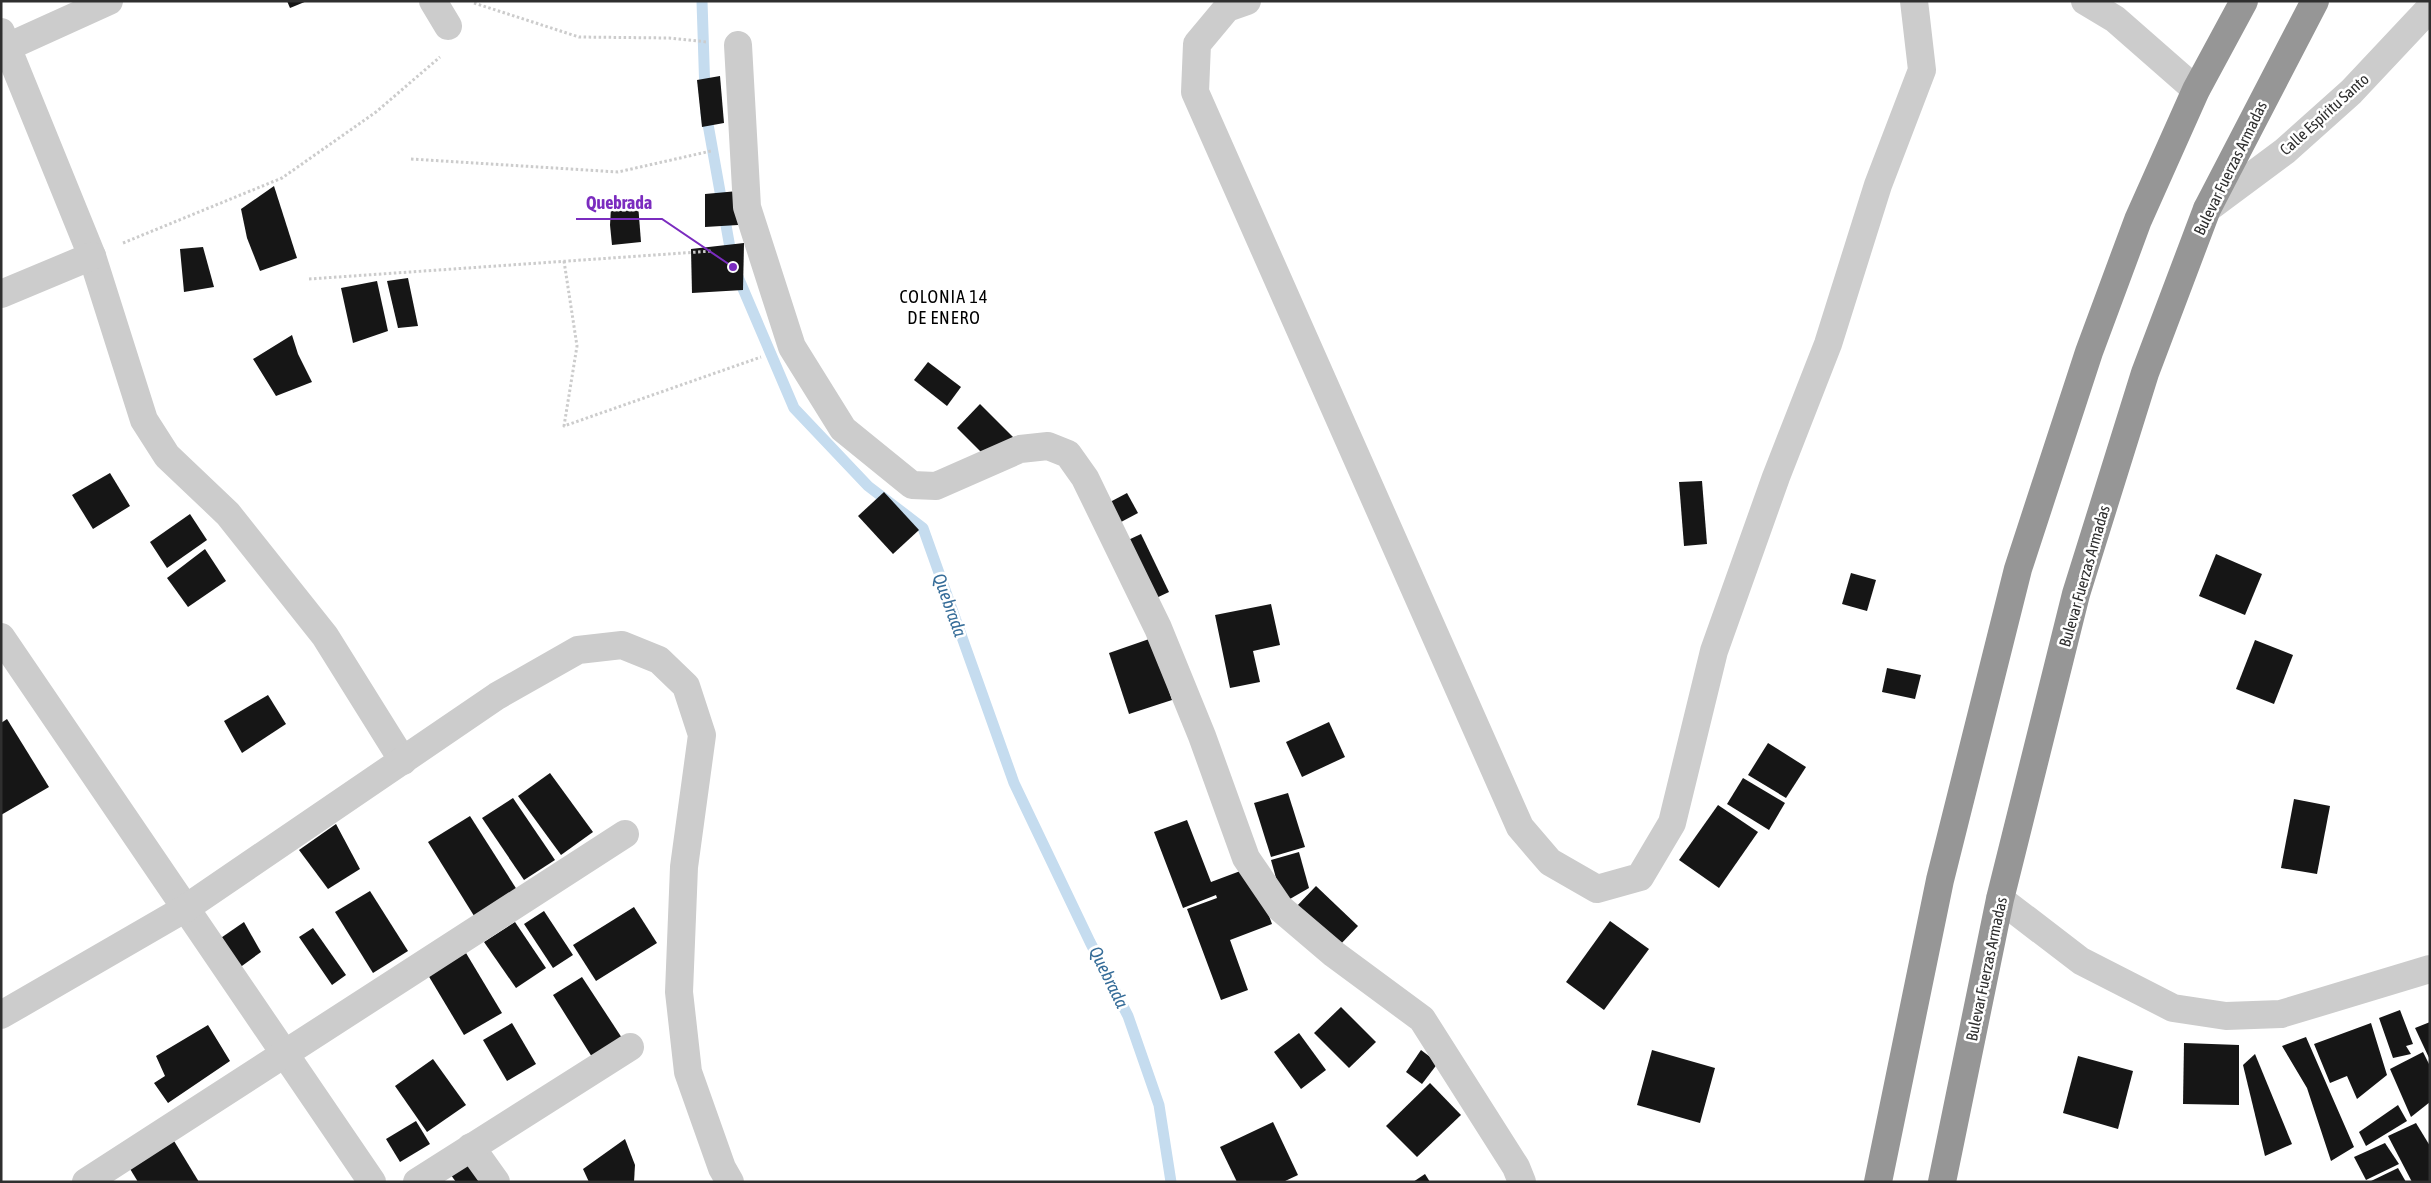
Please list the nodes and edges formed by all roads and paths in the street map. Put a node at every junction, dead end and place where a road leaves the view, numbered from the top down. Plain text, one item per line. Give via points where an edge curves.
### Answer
1 (109, 1) edge
2 (433, 1) edge
3 (1247, 1) edge
4 (1914, 1) edge
5 (2085, 1) edge
6 (2244, 1) edge
7 (2315, 1) edge
8 (2430, 8) edge
9 (448, 26) junction
10 (3, 43) edge
11 (724, 44) joint
12 (2196, 90) junction
13 (689, 156) dead end
14 (411, 159) dead end
15 (2208, 208) junction
16 (712, 251) dead end
17 (92, 256) junction
18 (564, 261) junction
19 (309, 279) dead end
20 (1, 294) edge
21 (747, 362) dead end
22 (1, 637) edge
23 (403, 761) junction
24 (625, 834) dead end
25 (2000, 900) junction
26 (186, 908) junction
27 (2430, 968) edge
28 (1, 1015) edge
29 (630, 1047) dead end
30 (283, 1054) junction
31 (471, 1147) junction
32 (86, 1182) edge
33 (372, 1182) edge
34 (417, 1182) edge
35 (496, 1182) edge
36 (730, 1182) edge
37 (1522, 1182) edge
38 (1878, 1182) edge
39 (1942, 1182) edge

1 - 10 street
2 - 9 street
3 - 4 street via 1227,8 1198,44 1195,92 1520,827 1550,862 1597,889 1640,877 1672,823 1714,651 1828,344 1878,185 1922,70
5 - 12 street via 2115,19
6 - 12 highway
7 - 15 highway, Bulevar Fuerzas Armadas
8 - 15 street, Calle Espíritu Santo via 2351,92 2285,151
9 - 11 path via 455,12 473,3 579,37 682,39
9 - 17 path via 440,57 376,112 282,178
10 - 17 street
11 - 37 street via 747,207 792,346 843,429 912,484 936,486 1020,449 1048,446 1068,454 1086,478 1158,628 1202,736 1246,858 1280,908 1334,954 1422,1020 1516,1167
12 - 38 highway via 2135,229 2089,352 2018,569 1940,880
13 - 14 path via 618,172
15 - 25 highway, Bulevar Fuerzas Armadas via 2145,373 2076,594
16 - 18 path
17 - 20 street
17 - 23 street via 144,420 167,456 228,514 325,636
18 - 19 path
18 - 21 path via 577,346 564,426
22 - 26 street
23 - 26 street
23 - 36 street via 497,696 578,650 622,645 658,660 686,686 702,734 684,867 679,992 688,1072
24 - 30 street
25 - 27 street via 2081,961 2173,1008 2226,1016 2281,1014
25 - 39 highway, Bulevar Fuerzas Armadas
26 - 28 street
26 - 30 street
29 - 31 street
30 - 32 street
30 - 33 street
31 - 34 street
31 - 35 street

